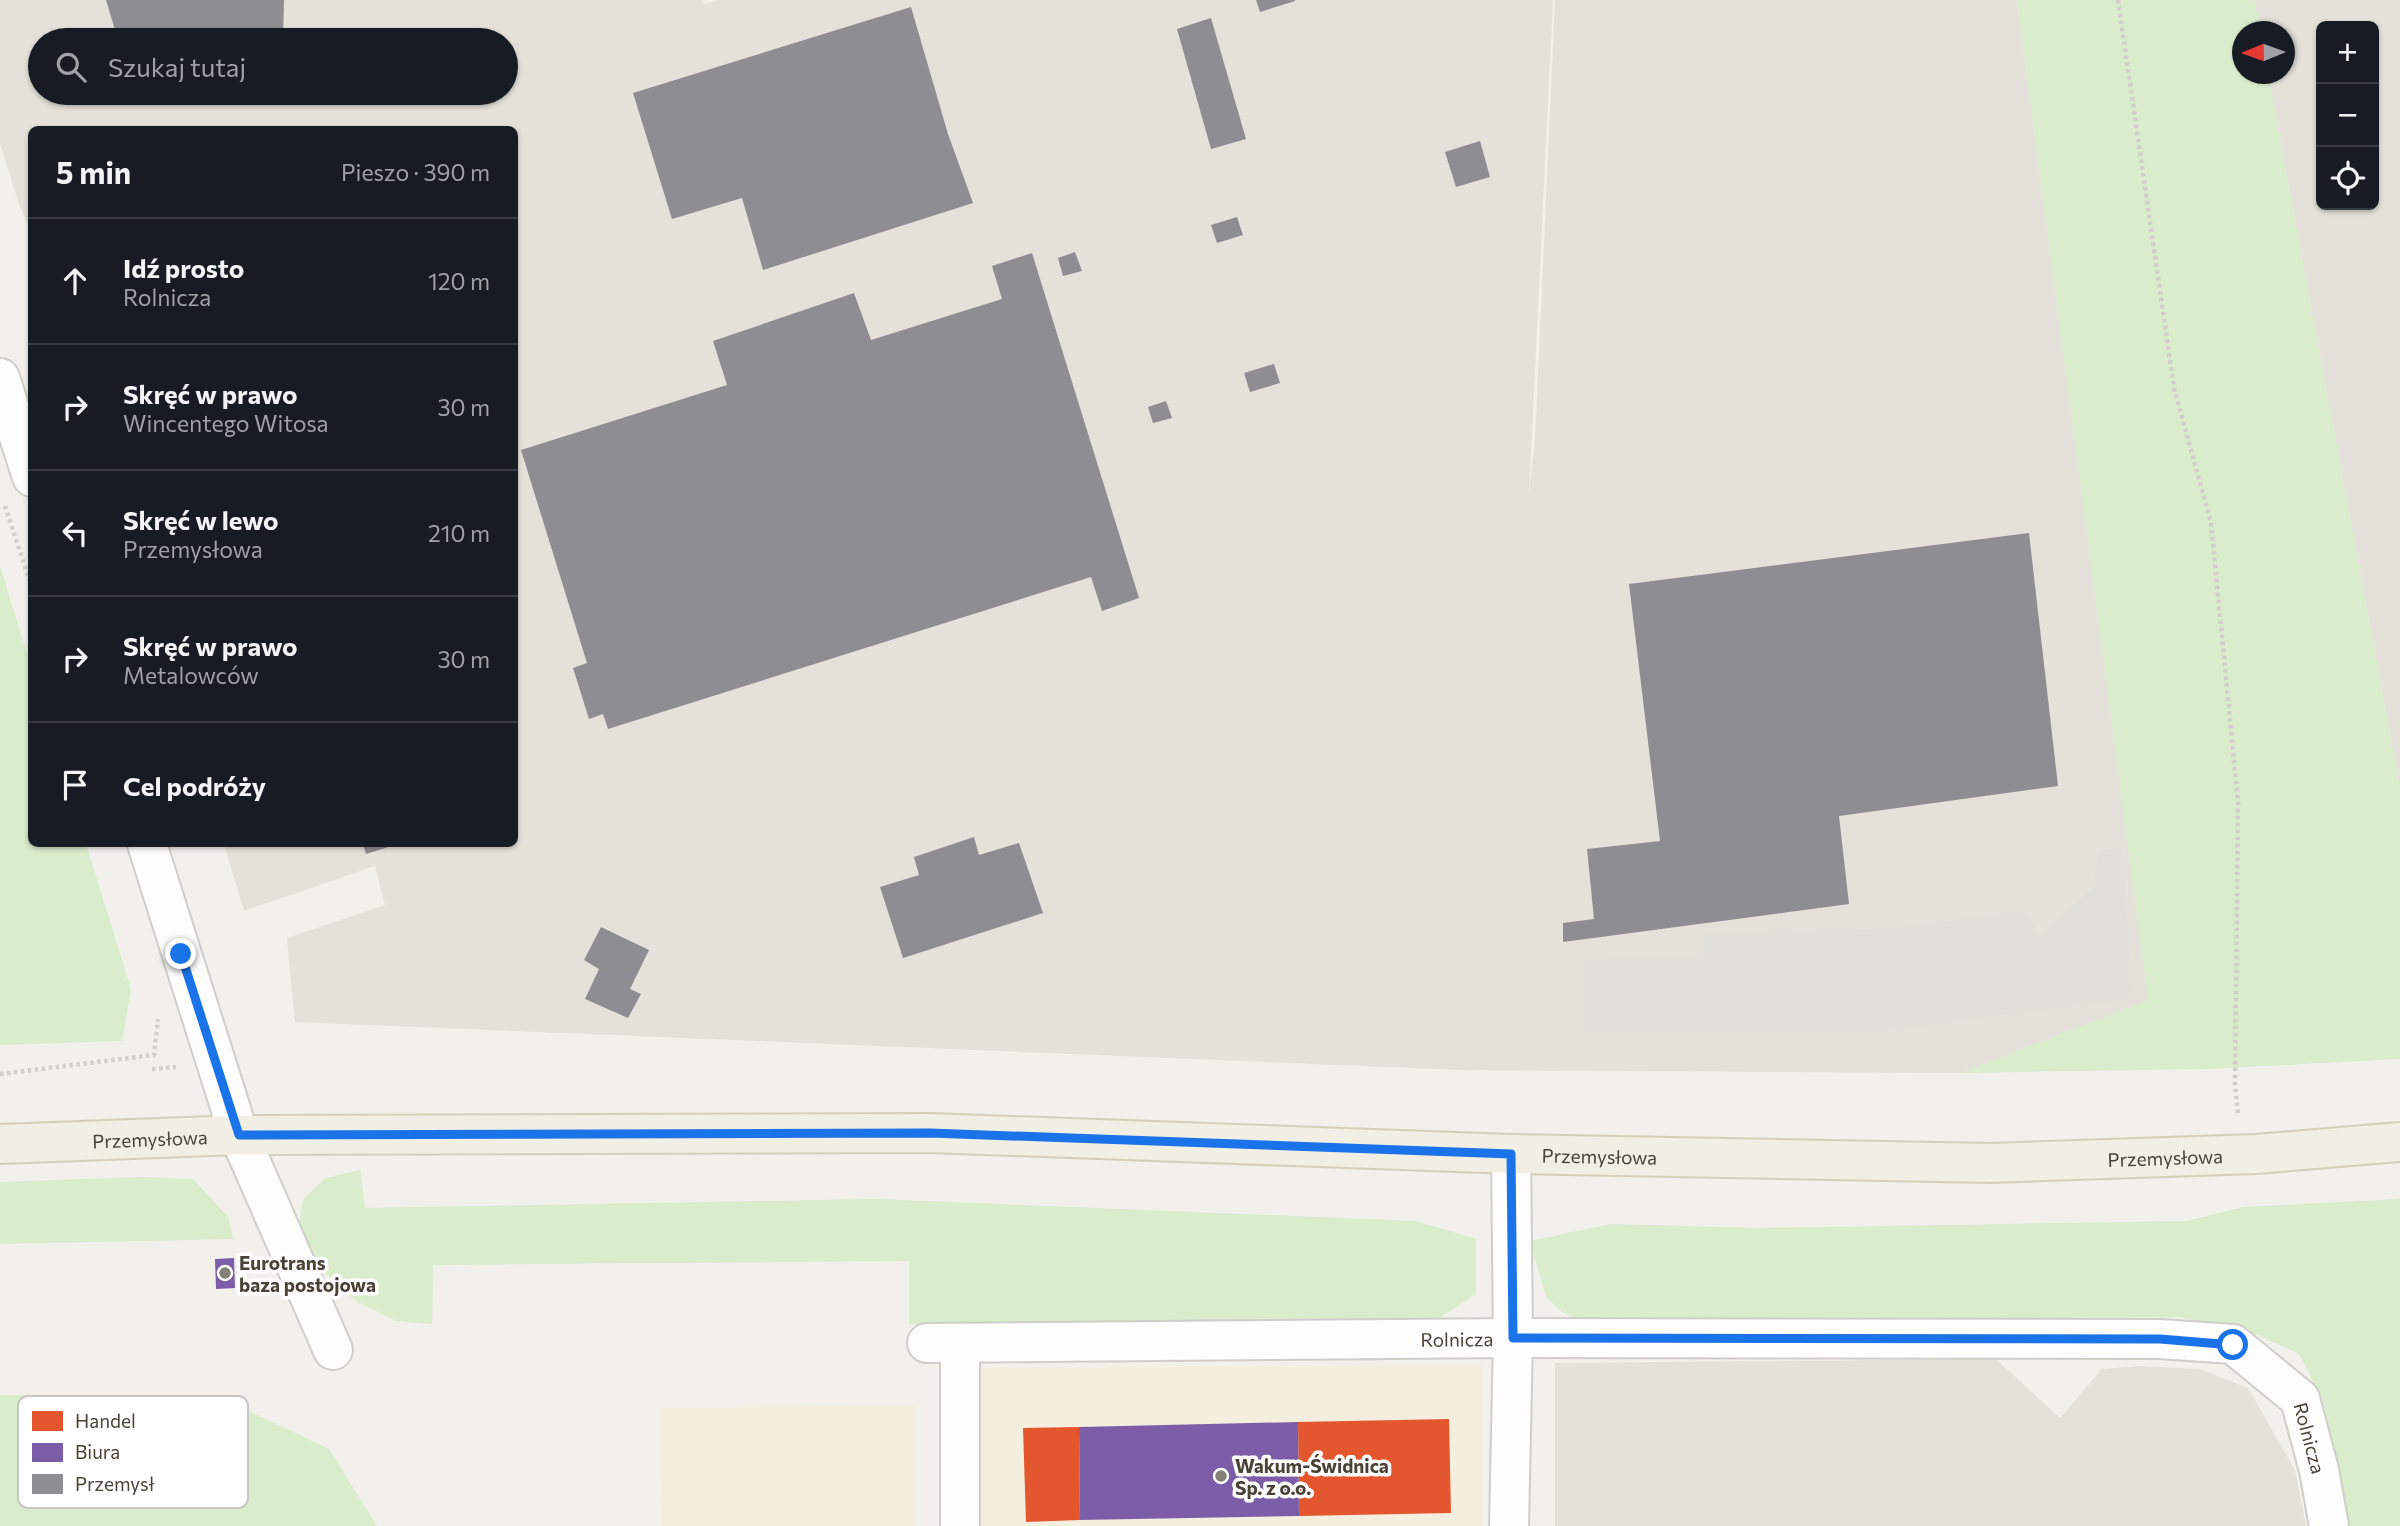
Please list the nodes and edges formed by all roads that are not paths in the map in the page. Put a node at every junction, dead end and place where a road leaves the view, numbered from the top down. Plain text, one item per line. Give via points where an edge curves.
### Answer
1 (0, 378) edge
2 (28, 465) edge
3 (148, 847) edge
4 (239, 1135) junction
5 (2400, 1143) edge
6 (0, 1144) edge
7 (1511, 1154) junction
8 (1513, 1338) junction
9 (333, 1350) dead end
10 (960, 1526) edge
11 (1509, 1526) edge
12 (2329, 1526) edge

1 - 2 street
3 - 4 street
4 - 6 main road, Przemysłowa
4 - 7 main road, Przemysłowa via 930,1133
4 - 9 street
5 - 7 main road, Przemysłowa via 1991,1163
7 - 8 street
8 - 10 street, Rolnicza via 944,1343
8 - 11 street
8 - 12 street, Rolnicza via 2160,1339 2233,1345 2300,1399

